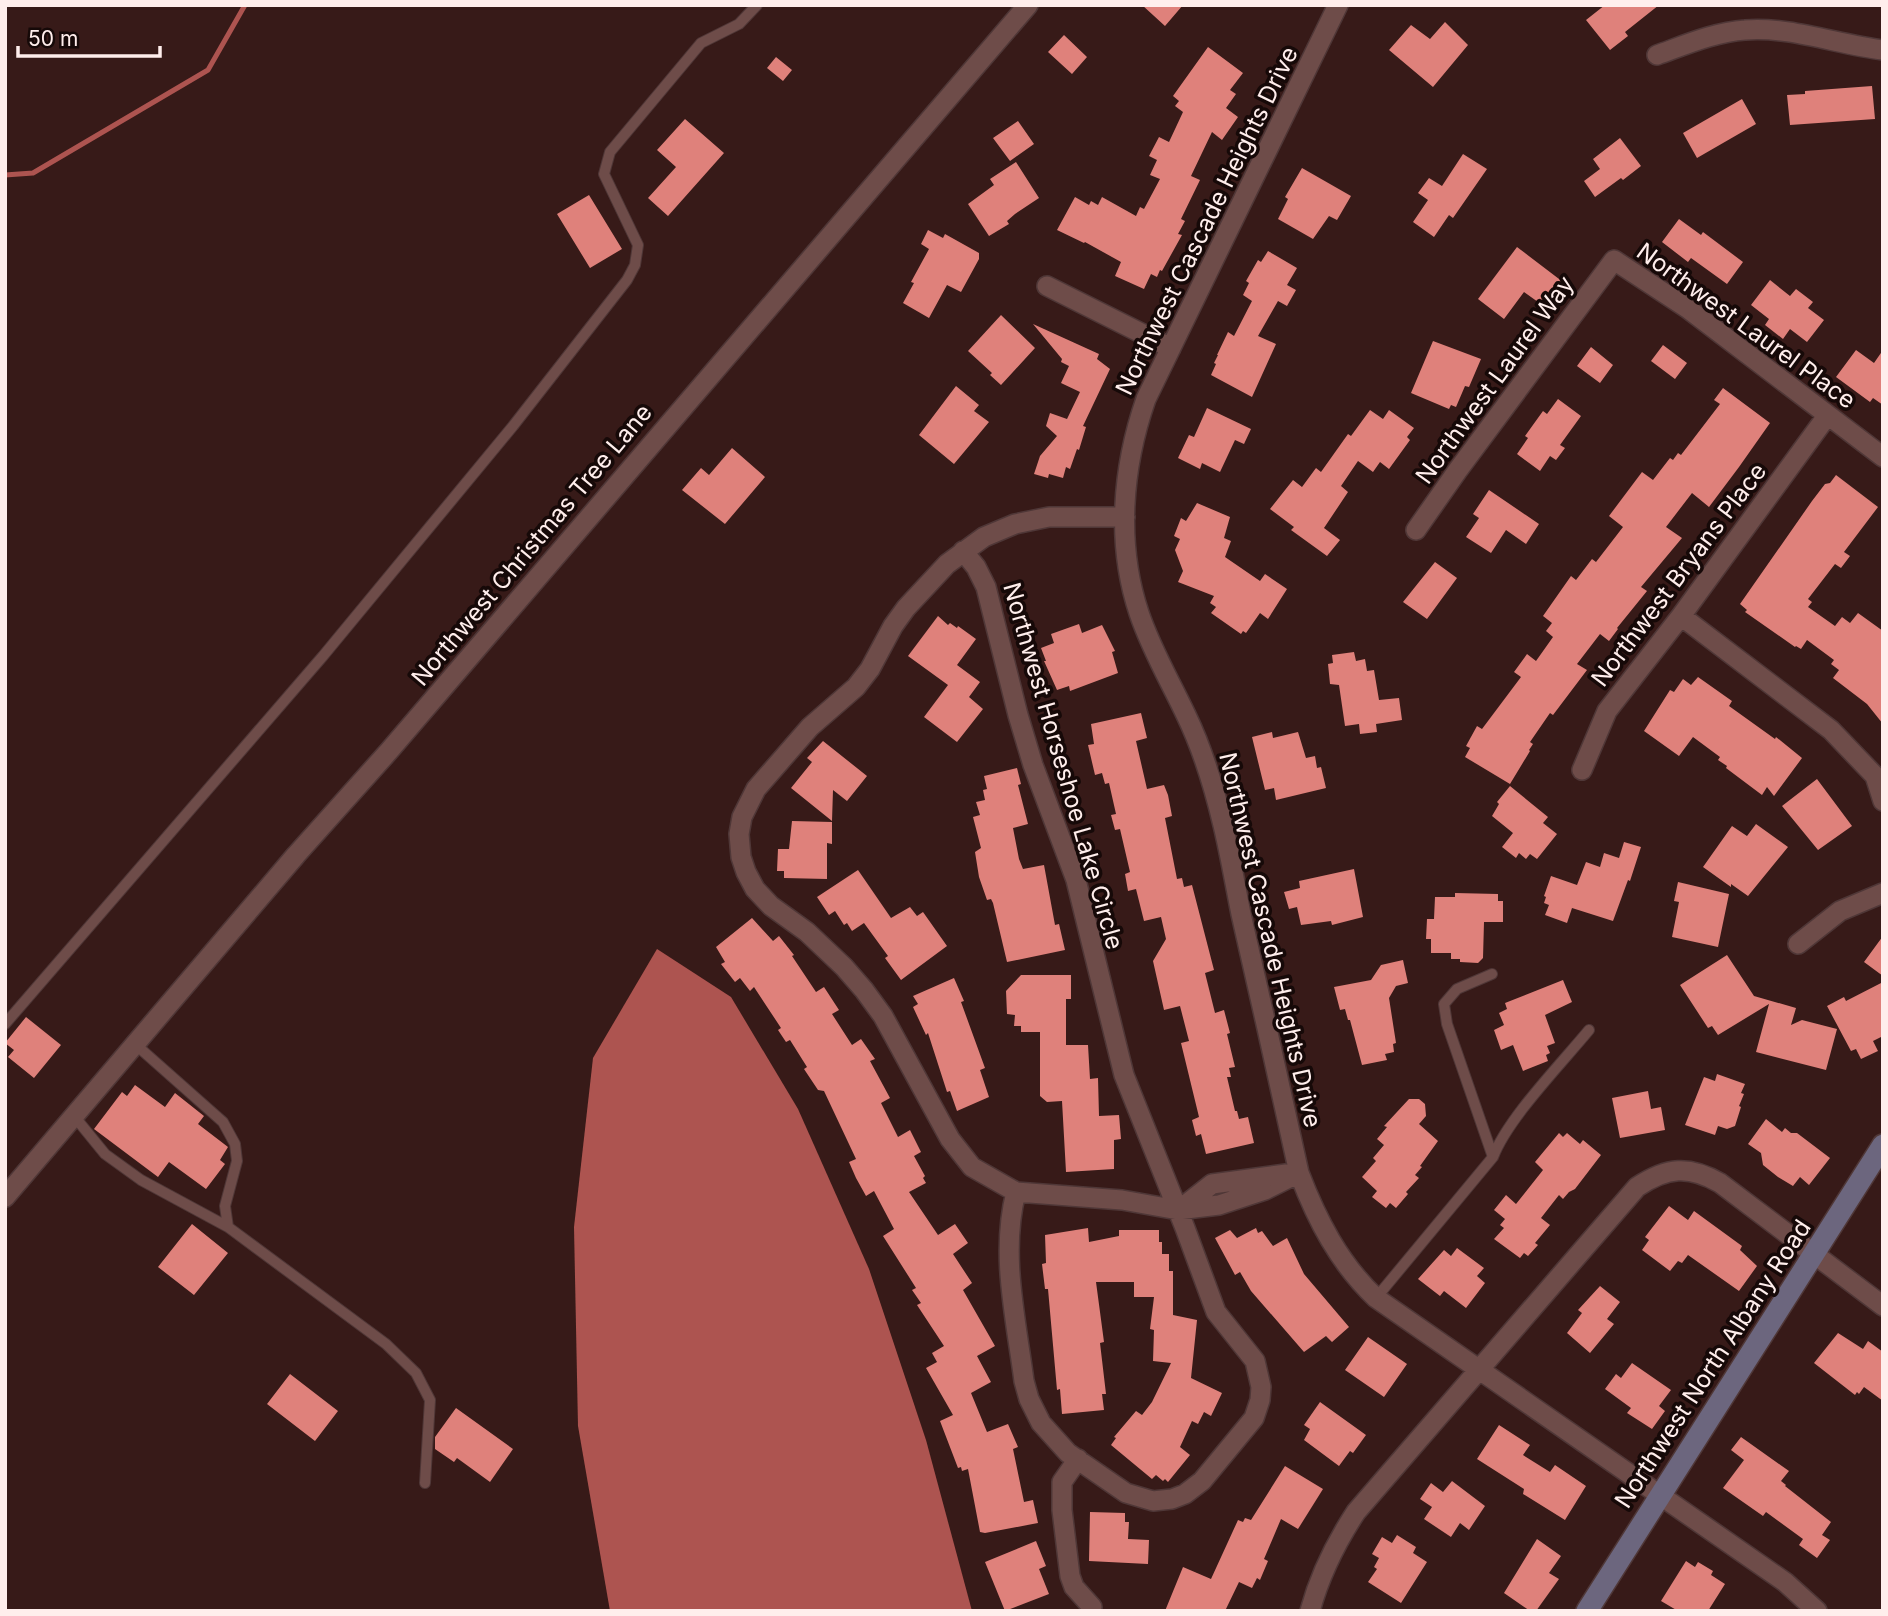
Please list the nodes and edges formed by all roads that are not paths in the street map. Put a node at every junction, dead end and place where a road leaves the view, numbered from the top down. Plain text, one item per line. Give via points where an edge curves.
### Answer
1 (757, 5) edge
2 (1028, 5) edge
3 (1338, 5) edge
4 (1883, 50) edge
5 (1657, 54) dead end
6 (1614, 260) joint
7 (1047, 286) dead end
8 (1171, 348) junction
9 (1827, 416) junction
10 (1883, 457) edge
11 (1125, 517) junction
12 (1416, 530) dead end
13 (963, 551) junction
14 (1681, 616) junction
15 (1582, 770) dead end
16 (1883, 801) edge
17 (1883, 893) edge
18 (1798, 944) dead end
19 (1492, 974) dead end
20 (5, 1024) edge
21 (1589, 1030) dead end
22 (135, 1044) junction
23 (74, 1116) junction
24 (1883, 1145) edge
25 (1493, 1157) junction
26 (1299, 1173) junction
27 (1016, 1192) junction
28 (5, 1196) edge
29 (1178, 1210) junction
30 (228, 1227) junction
31 (1814, 1254) junction
32 (1376, 1298) junction
33 (1883, 1306) edge
34 (1480, 1370) junction
35 (1078, 1460) junction
36 (425, 1483) dead end
37 (1660, 1494) junction
38 (1092, 1607) dead end
39 (1310, 1611) edge
40 (1587, 1611) edge
41 (1817, 1611) edge

1 - 20 lane via 739,24 701,43 610,152 604,174 638,245 627,280 323,656
2 - 22 street, Northwest Christmas Tree Lane
3 - 8 street, Northwest Cascade Heights Drive
4 - 5 street via 1744,30
6 - 9 street, Northwest Laurel Place via 1686,308
6 - 12 street, Northwest Laurel Way
7 - 8 street
8 - 11 street, Northwest Cascade Heights Drive via 1138,423 1129,461
9 - 10 street, Northwest Laurel Place
9 - 14 street, Northwest Bryans Place
11 - 13 street via 1074,515 1026,521 984,537
11 - 26 street, Northwest Cascade Heights Drive via 1125,544 1139,614 1204,756 1223,827
13 - 27 street via 906,608 856,687 810,727 756,789 739,834 741,857 755,889 807,932 864,990 950,1139 972,1167
13 - 29 street, Northwest Horseshoe Lake Circle via 986,587 1033,765 1076,880 1124,1075
14 - 15 street, Northwest Bryans Place via 1607,711
14 - 16 street via 1831,730 1875,776
17 - 18 street via 1840,911
19 - 25 lane via 1457,989 1444,1004
21 - 25 lane via 1522,1112
22 - 23 street, Northwest Christmas Tree Lane
22 - 30 lane via 223,1122 235,1144 237,1161 225,1206
23 - 28 street, Northwest Christmas Tree Lane
23 - 30 lane via 105,1154 141,1180
24 - 31 street, Northwest North Albany Road
25 - 32 lane
26 - 29 street via 1219,1205
26 - 32 street, Northwest Cascade Heights Drive via 1320,1225 1352,1273
27 - 29 street via 1122,1200
27 - 35 street, Northwest Horseshoe Lake Circle via 1008,1257 1024,1381 1041,1423
29 - 35 street, Northwest Horseshoe Lake Circle via 1216,1312 1255,1361 1261,1387 1254,1419 1202,1482 1172,1499 1153,1501 1126,1493
30 - 36 lane via 386,1344 416,1373 430,1400
31 - 33 street
31 - 34 street via 1706,1175 1689,1170 1652,1177 1637,1186
31 - 37 street, Northwest North Albany Road
32 - 34 street, Northwest Cascade Heights Drive
34 - 37 street, Northwest Cascade Heights Drive
34 - 39 street via 1356,1512 1331,1553
35 - 38 street via 1062,1482 1062,1510 1070,1576
37 - 40 street, Northwest North Albany Road
37 - 41 street, Northwest Cascade Heights Drive via 1785,1582

